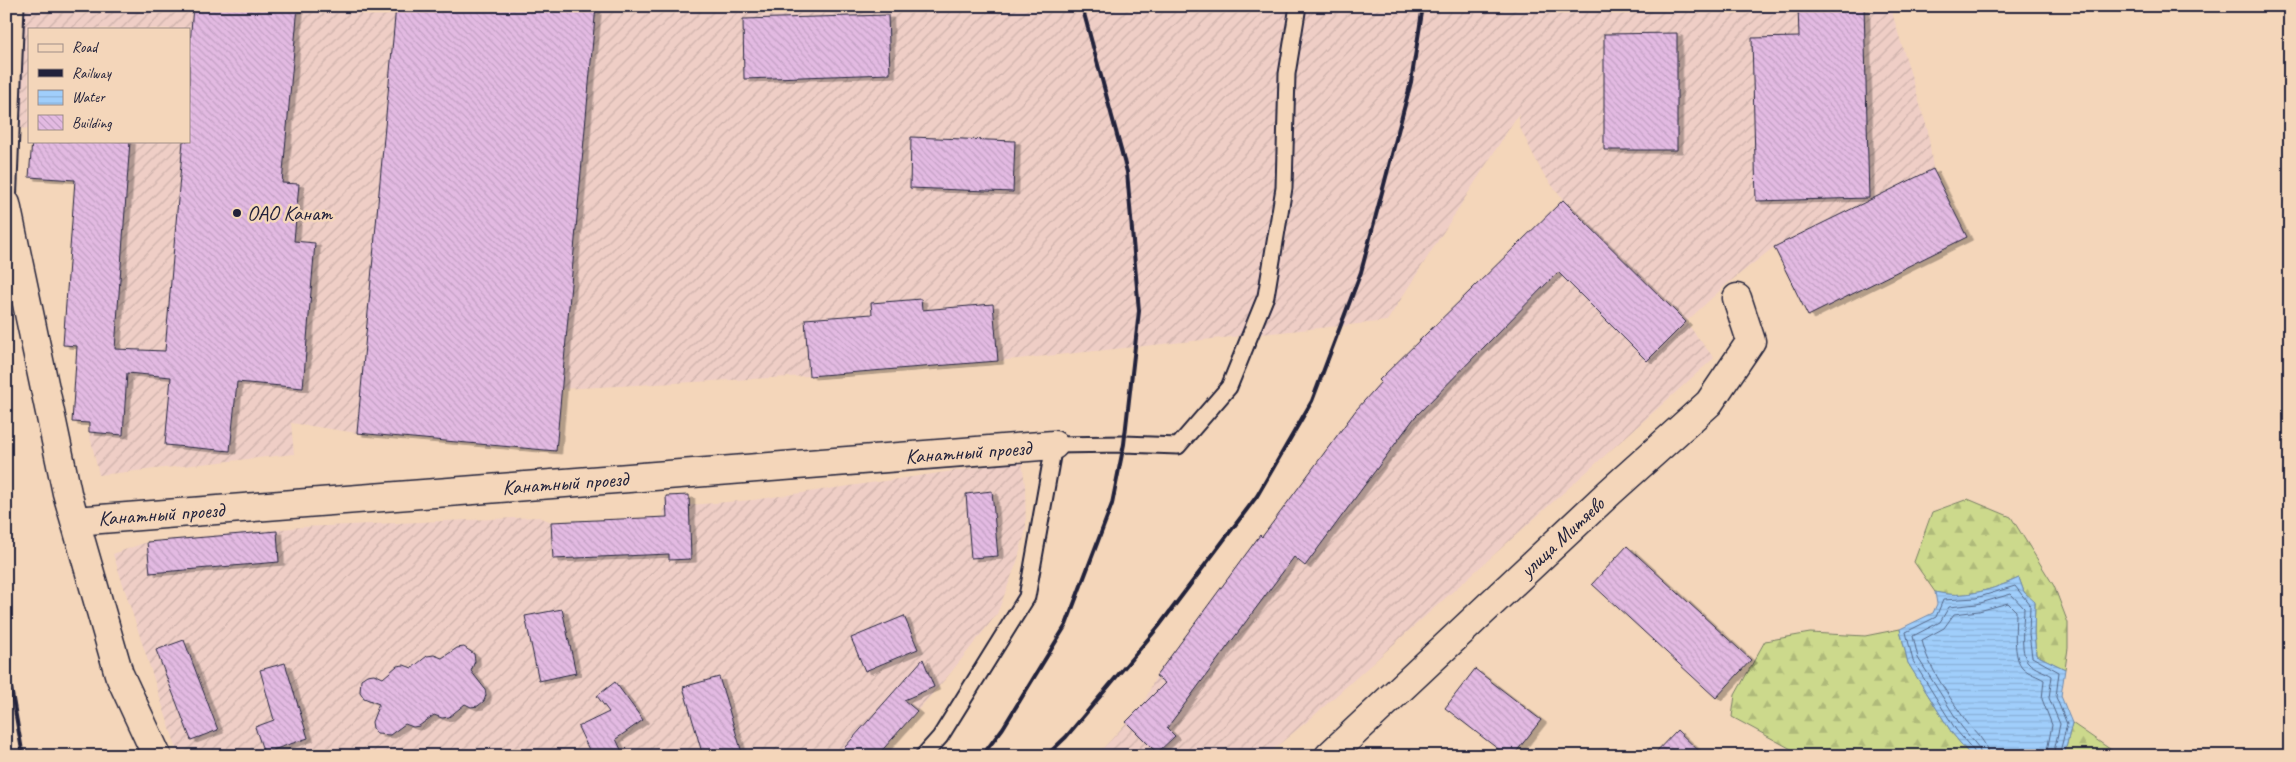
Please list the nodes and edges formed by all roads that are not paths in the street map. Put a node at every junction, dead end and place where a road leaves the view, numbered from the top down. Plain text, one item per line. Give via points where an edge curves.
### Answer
1 (16, 6) edge
2 (1298, 6) edge
3 (7, 206) edge
4 (1737, 298) dead end
5 (1054, 445) junction
6 (75, 521) junction
7 (156, 756) edge
8 (923, 756) edge
9 (1329, 756) edge

1 - 3 lane
2 - 5 lane via 1287,74 1284,188 1266,296 1229,387 1178,446
3 - 6 street, Канатный проезд
4 - 9 street, улица Митяево via 1751,341 1709,403
5 - 6 street, Канатный проезд
5 - 8 lane via 1027,597 940,737
6 - 7 street, Канатный проезд via 119,674

